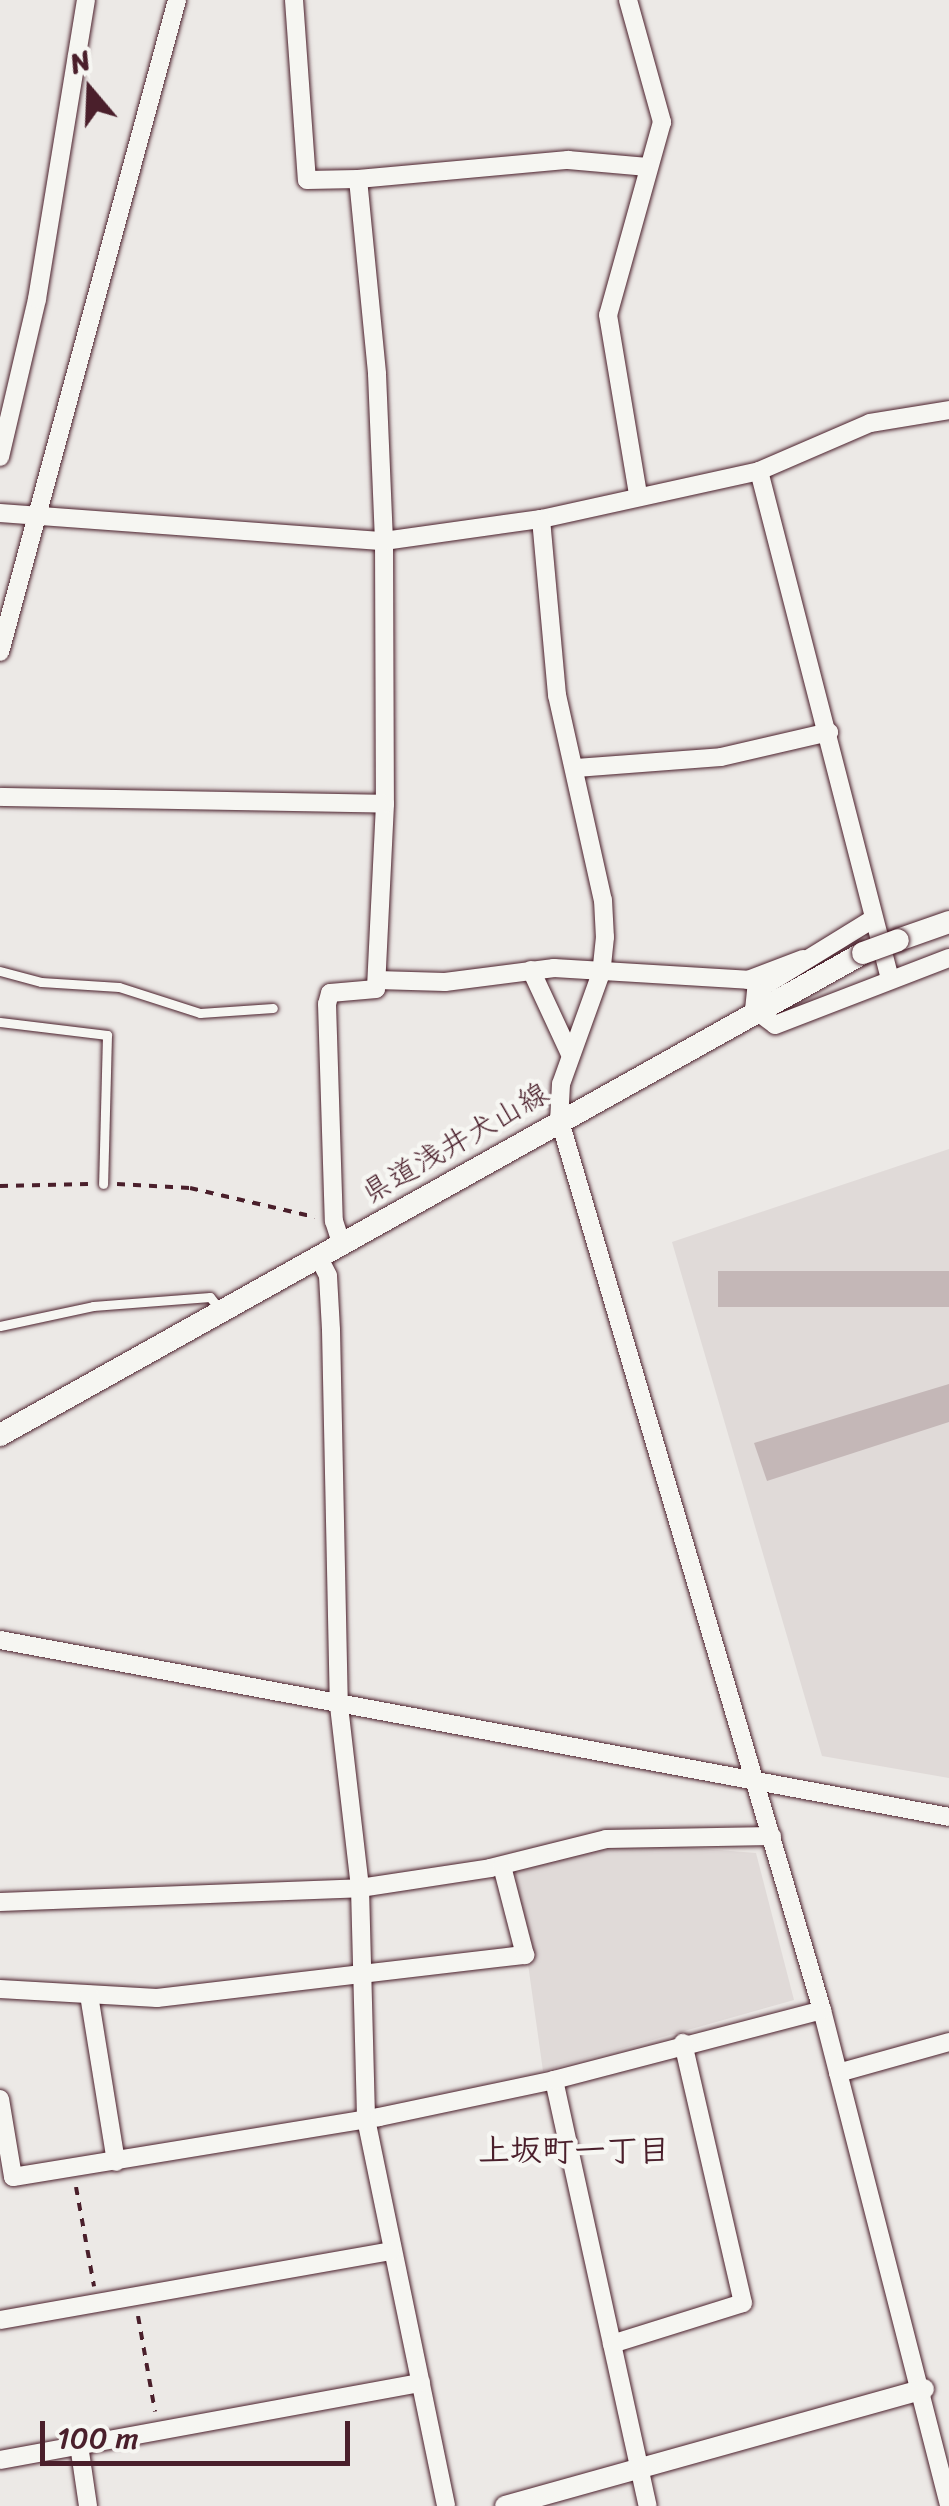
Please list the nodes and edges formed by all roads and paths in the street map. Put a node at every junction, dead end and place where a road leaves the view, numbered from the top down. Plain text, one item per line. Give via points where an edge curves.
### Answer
1 (86, 0) edge
2 (177, 0) edge
3 (294, 0) edge
4 (628, 0) edge
5 (648, 167) junction
6 (358, 179) junction
7 (949, 410) edge
8 (0, 457) edge
9 (759, 471) junction
10 (638, 494) junction
11 (0, 513) edge
12 (541, 519) junction
13 (35, 520) junction
14 (384, 541) junction
15 (0, 652) edge
16 (829, 732) junction
17 (576, 768) junction
18 (0, 797) edge
19 (385, 804) junction
20 (872, 919) junction
21 (949, 922) edge
22 (949, 958) edge
23 (803, 959) junction
24 (531, 970) junction
25 (0, 971) edge
26 (601, 973) junction
27 (890, 979) junction
28 (376, 980) junction
29 (273, 1008) dead end
30 (754, 1010) junction
31 (0, 1022) edge
32 (570, 1054) junction
33 (559, 1118) junction
34 (102, 1184) junction
35 (0, 1186) edge
36 (338, 1232) junction
37 (318, 1256) junction
38 (221, 1311) junction
39 (0, 1326) edge
40 (0, 1435) edge
41 (0, 1640) edge
42 (339, 1706) junction
43 (756, 1783) junction
44 (949, 1817) edge
45 (772, 1836) junction
46 (502, 1866) junction
47 (360, 1888) junction
48 (0, 1902) edge
49 (362, 1974) junction
50 (0, 1988) edge
51 (89, 1995) junction
52 (822, 2010) junction
53 (949, 2042) edge
54 (683, 2043) junction
55 (838, 2073) junction
56 (554, 2080) junction
57 (0, 2099) edge
58 (366, 2120) junction
59 (116, 2162) junction
60 (72, 2168) junction
61 (391, 2251) junction
62 (135, 2297) junction
63 (97, 2302) junction
64 (0, 2320) edge
65 (612, 2344) junction
66 (422, 2383) junction
67 (924, 2388) junction
68 (158, 2430) junction
69 (79, 2445) junction
70 (0, 2460) edge
71 (639, 2466) junction
72 (949, 2505) edge
73 (88, 2506) edge
74 (446, 2506) edge
75 (505, 2506) edge
76 (648, 2506) edge

1 - 8 street via 37,299
2 - 13 street
3 - 6 street via 307,180
4 - 5 street via 662,122
5 - 6 street via 568,160
5 - 10 street via 608,315
6 - 14 street via 378,374
7 - 9 street via 870,422
9 - 10 street
9 - 16 street
10 - 12 street
11 - 13 street
12 - 14 street
12 - 17 street via 558,695
13 - 14 street
13 - 15 street
14 - 19 street
16 - 17 street via 722,757
16 - 20 street
17 - 26 street via 603,900
18 - 19 street
19 - 28 street
20 - 23 street
20 - 27 street
21 - 30 main road, 県道浅井犬山線, bridge via 861,954
22 - 27 street
23 - 26 street via 748,980
23 - 30 street via 756,990
24 - 26 street
24 - 28 street via 445,982
24 - 32 street
25 - 29 lane via 41,982 120,987 200,1013
26 - 32 street
27 - 30 street via 774,1025
28 - 36 street via 376,988 330,993 327,1004
30 - 33 main road, 県道浅井犬山線
31 - 34 lane via 107,1035
32 - 33 street
33 - 36 main road, 県道浅井犬山線
33 - 43 street
34 - 35 path
34 - 36 path via 190,1188
36 - 37 main road, 県道浅井犬山線
37 - 38 main road, 県道浅井犬山線
37 - 42 street via 328,1276 332,1330
38 - 39 lane via 210,1297 93,1306
38 - 40 main road, 県道浅井犬山線
41 - 42 street
42 - 43 street
42 - 47 street
43 - 44 street
43 - 45 street
45 - 46 street via 606,1839
45 - 52 street
46 - 47 street
46 - 49 street via 525,1955
47 - 48 street
47 - 49 street
49 - 51 street via 157,1998
49 - 58 street
50 - 51 street
51 - 59 street
52 - 54 street
52 - 55 street
53 - 55 street
54 - 56 street
54 - 65 street via 742,2304
55 - 67 street
56 - 58 street
56 - 65 street
57 - 60 street via 13,2178
58 - 59 street
58 - 61 street
59 - 60 street
60 - 63 path
61 - 62 street
61 - 66 street
62 - 63 street
62 - 68 path
63 - 64 street
65 - 71 street
66 - 68 street
66 - 74 street
67 - 71 street
67 - 72 street
68 - 69 street
69 - 70 street
69 - 73 street
71 - 75 street
71 - 76 street

